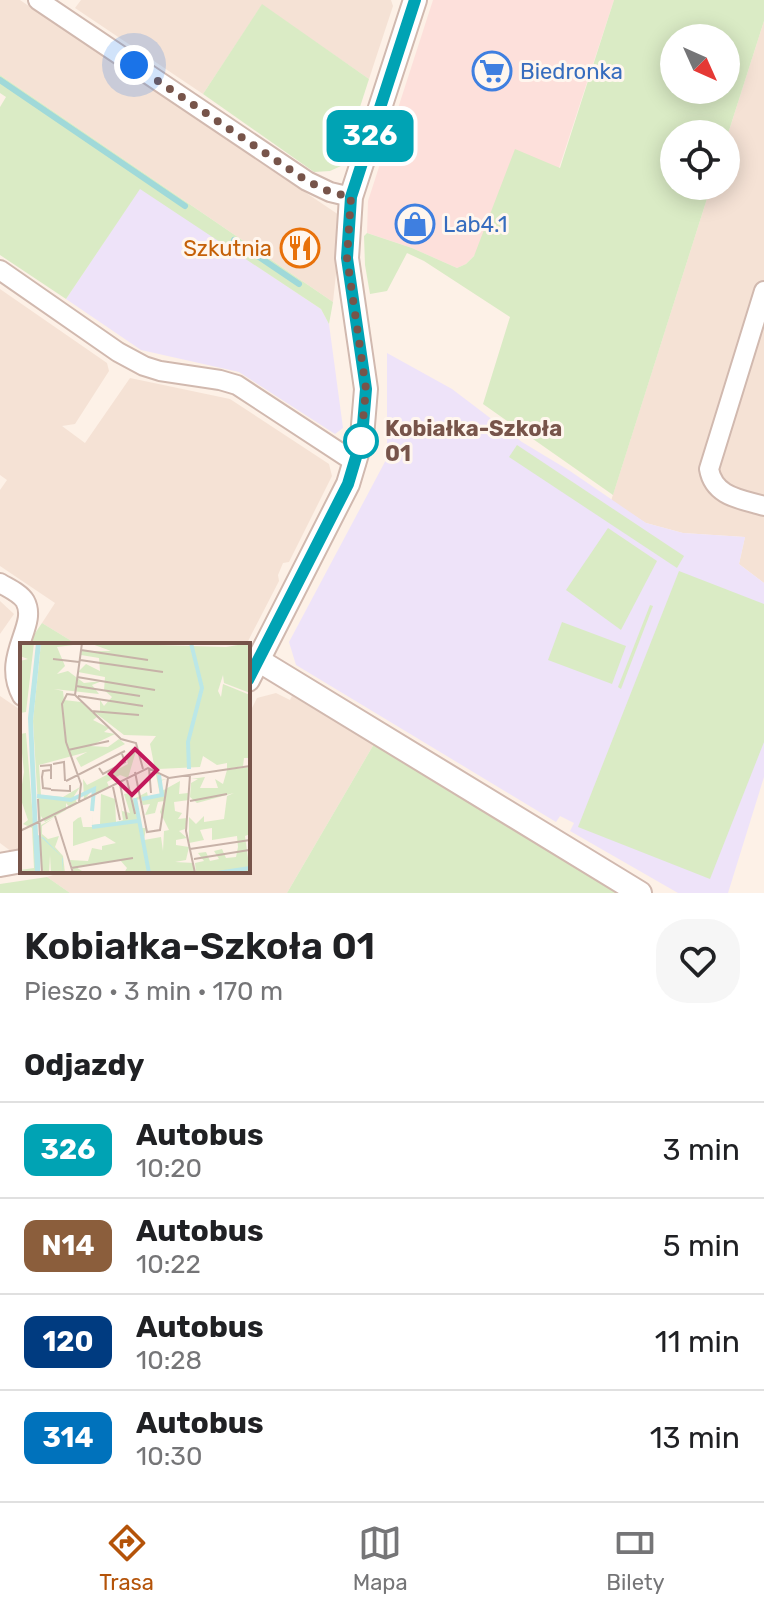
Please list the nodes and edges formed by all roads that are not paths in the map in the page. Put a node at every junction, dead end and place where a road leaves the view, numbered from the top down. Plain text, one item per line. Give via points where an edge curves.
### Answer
1 (38, 0) edge
2 (415, 0) edge
3 (351, 197) junction
4 (0, 270) edge
5 (764, 291) edge
6 (759, 326) edge
7 (356, 463) junction
8 (764, 506) edge
9 (0, 583) edge
10 (253, 670) edge
11 (20, 694) edge
12 (20, 861) edge
13 (0, 865) edge
14 (640, 893) edge

1 - 3 street via 307,181
2 - 3 street
3 - 7 street via 347,258 366,389
4 - 7 street via 130,359 160,371 237,385
5 - 6 street
6 - 8 street via 709,469 723,493
7 - 10 street
9 - 11 street via 17,593 27,610 10,640 4,666 5,679
10 - 14 street
12 - 13 street

